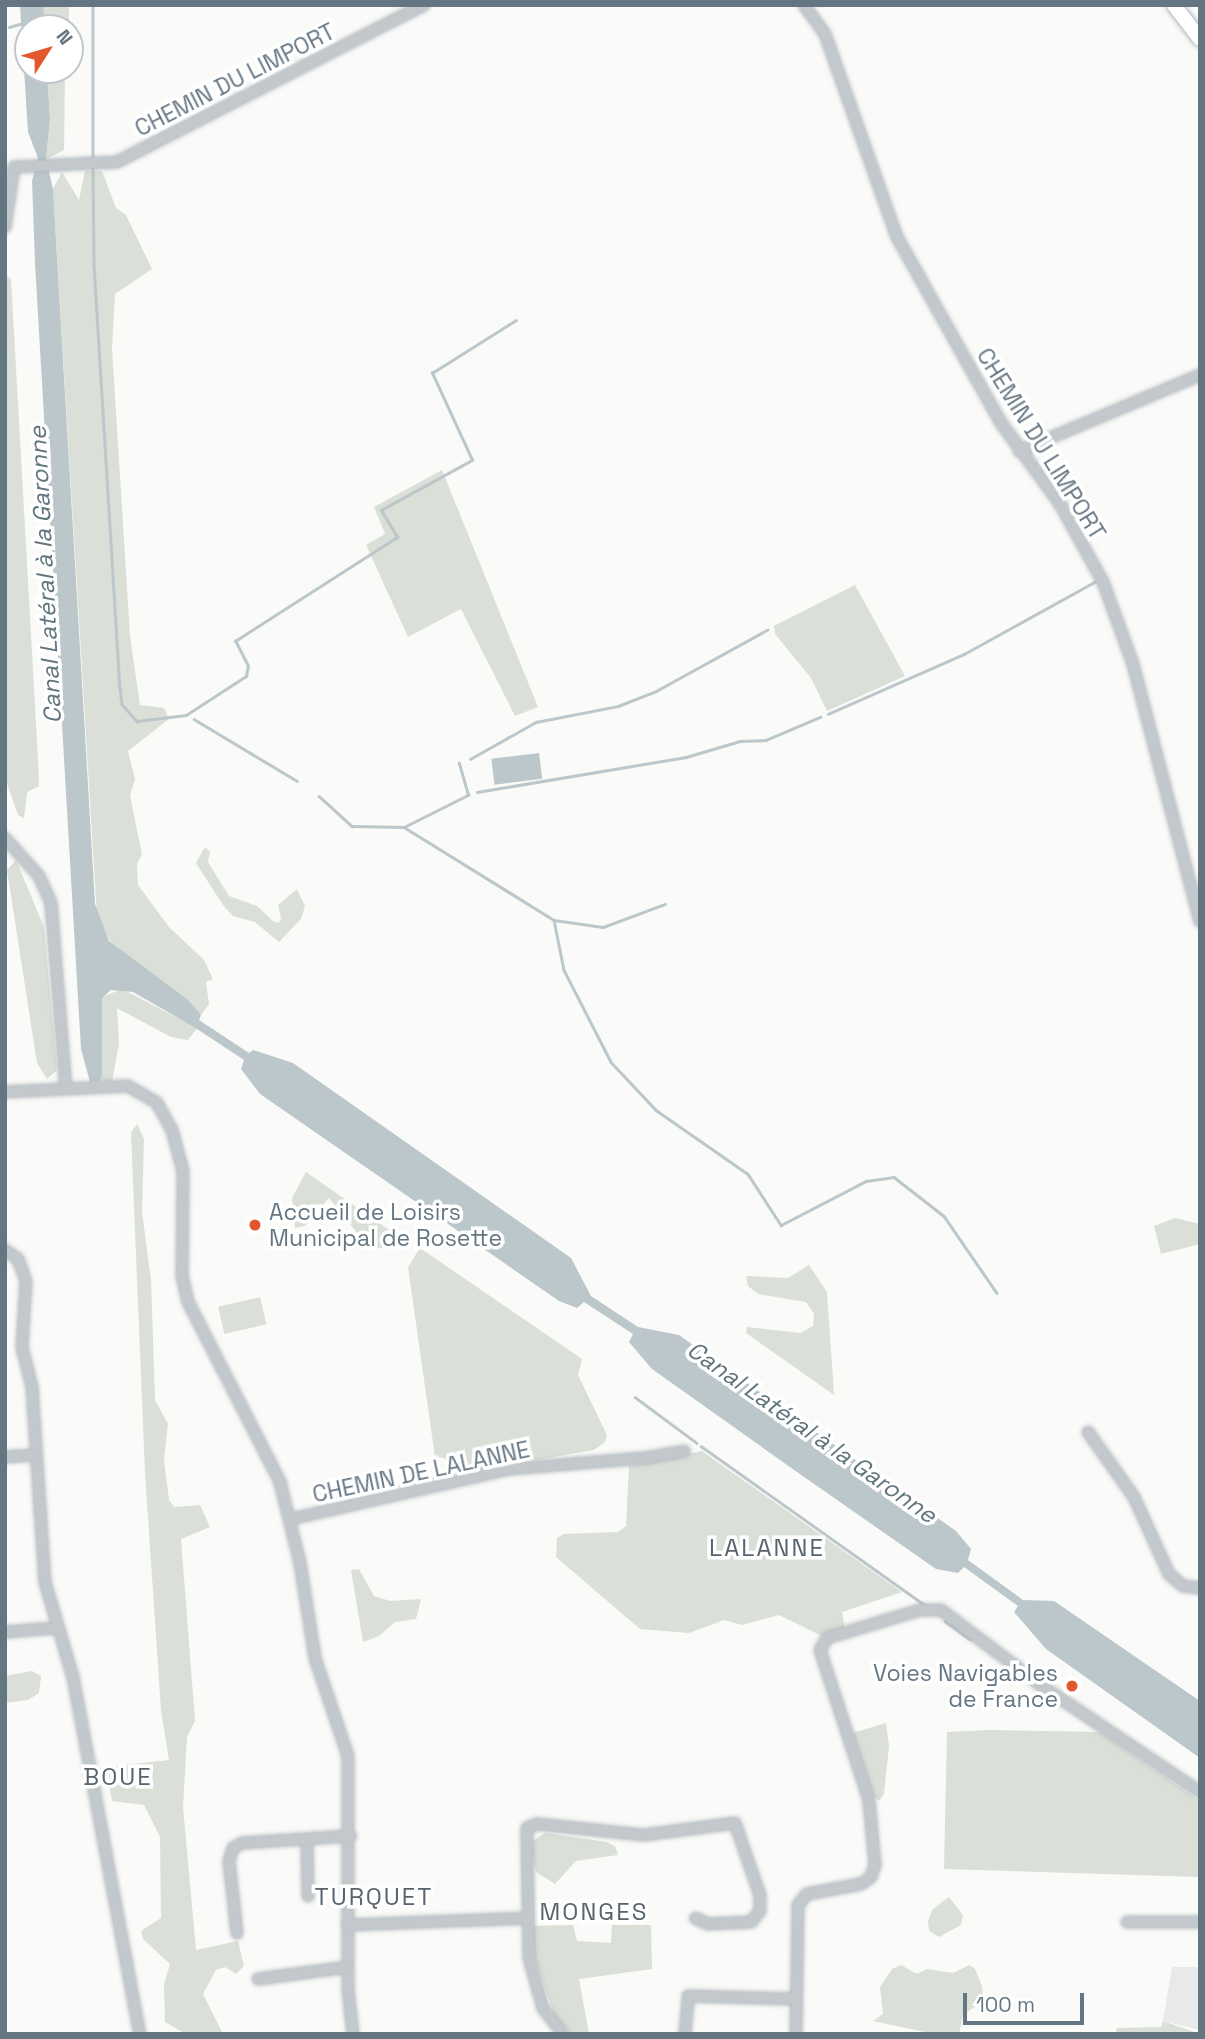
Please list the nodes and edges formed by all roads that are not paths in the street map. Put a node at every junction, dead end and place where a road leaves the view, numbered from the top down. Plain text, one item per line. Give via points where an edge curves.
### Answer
1 (424, 5) edge
2 (804, 5) edge
3 (1174, 5) edge
4 (1200, 39) edge
5 (5, 227) edge
6 (1200, 375) edge
7 (1019, 451) junction
8 (5, 838) edge
9 (1200, 922) edge
10 (66, 1088) junction
11 (5, 1093) edge
12 (5, 1250) edge
13 (1088, 1432) dead end
14 (684, 1451) dead end
15 (35, 1455) junction
16 (5, 1457) edge
17 (291, 1519) junction
18 (1200, 1588) edge
19 (56, 1628) junction
20 (5, 1632) edge
21 (1200, 1792) edge
22 (351, 1836) junction
23 (307, 1839) junction
24 (308, 1896) dead end
25 (526, 1918) junction
26 (695, 1918) dead end
27 (1127, 1922) dead end
28 (1200, 1922) edge
29 (347, 1925) junction
30 (237, 1933) dead end
31 (348, 1967) junction
32 (258, 1979) dead end
33 (795, 1999) junction
34 (140, 2034) edge
35 (353, 2034) edge
36 (563, 2034) edge
37 (685, 2034) edge
38 (796, 2034) edge

1 - 5 street, CHEMIN DU LIMPORT via 127,158 83,166 29,164 10,173
2 - 7 street, CHEMIN DU LIMPORT via 825,34 897,237
3 - 4 street
6 - 7 street
7 - 9 street, CHEMIN DU LIMPORT via 1075,528 1123,633
8 - 10 street via 38,876 51,903 55,1003
10 - 11 street
10 - 17 street via 128,1086 157,1102 172,1130 183,1171 181,1276 188,1302 270,1457
12 - 15 street via 18,1259 24,1272 21,1324 32,1387
13 - 18 street via 1134,1497 1169,1574 1183,1586
14 - 17 street, CHEMIN DE LALANNE via 509,1469
15 - 16 street
15 - 19 street via 46,1582
17 - 22 street via 315,1658 348,1756
19 - 20 street
19 - 34 street via 71,1668
21 - 33 street via 1046,1689 941,1610 920,1610 832,1636 820,1650 869,1800 874,1871 862,1884 801,1899 796,1910
22 - 23 street
22 - 29 street
23 - 24 street
23 - 30 street via 233,1848 229,1861
25 - 26 street via 526,1834 531,1825 645,1835 735,1822 758,1886 760,1911 751,1922 708,1924
25 - 29 street
25 - 36 street via 529,1958 540,2001
27 - 28 street
29 - 31 street
31 - 32 street
31 - 35 street
33 - 37 street via 688,1996
33 - 38 street

